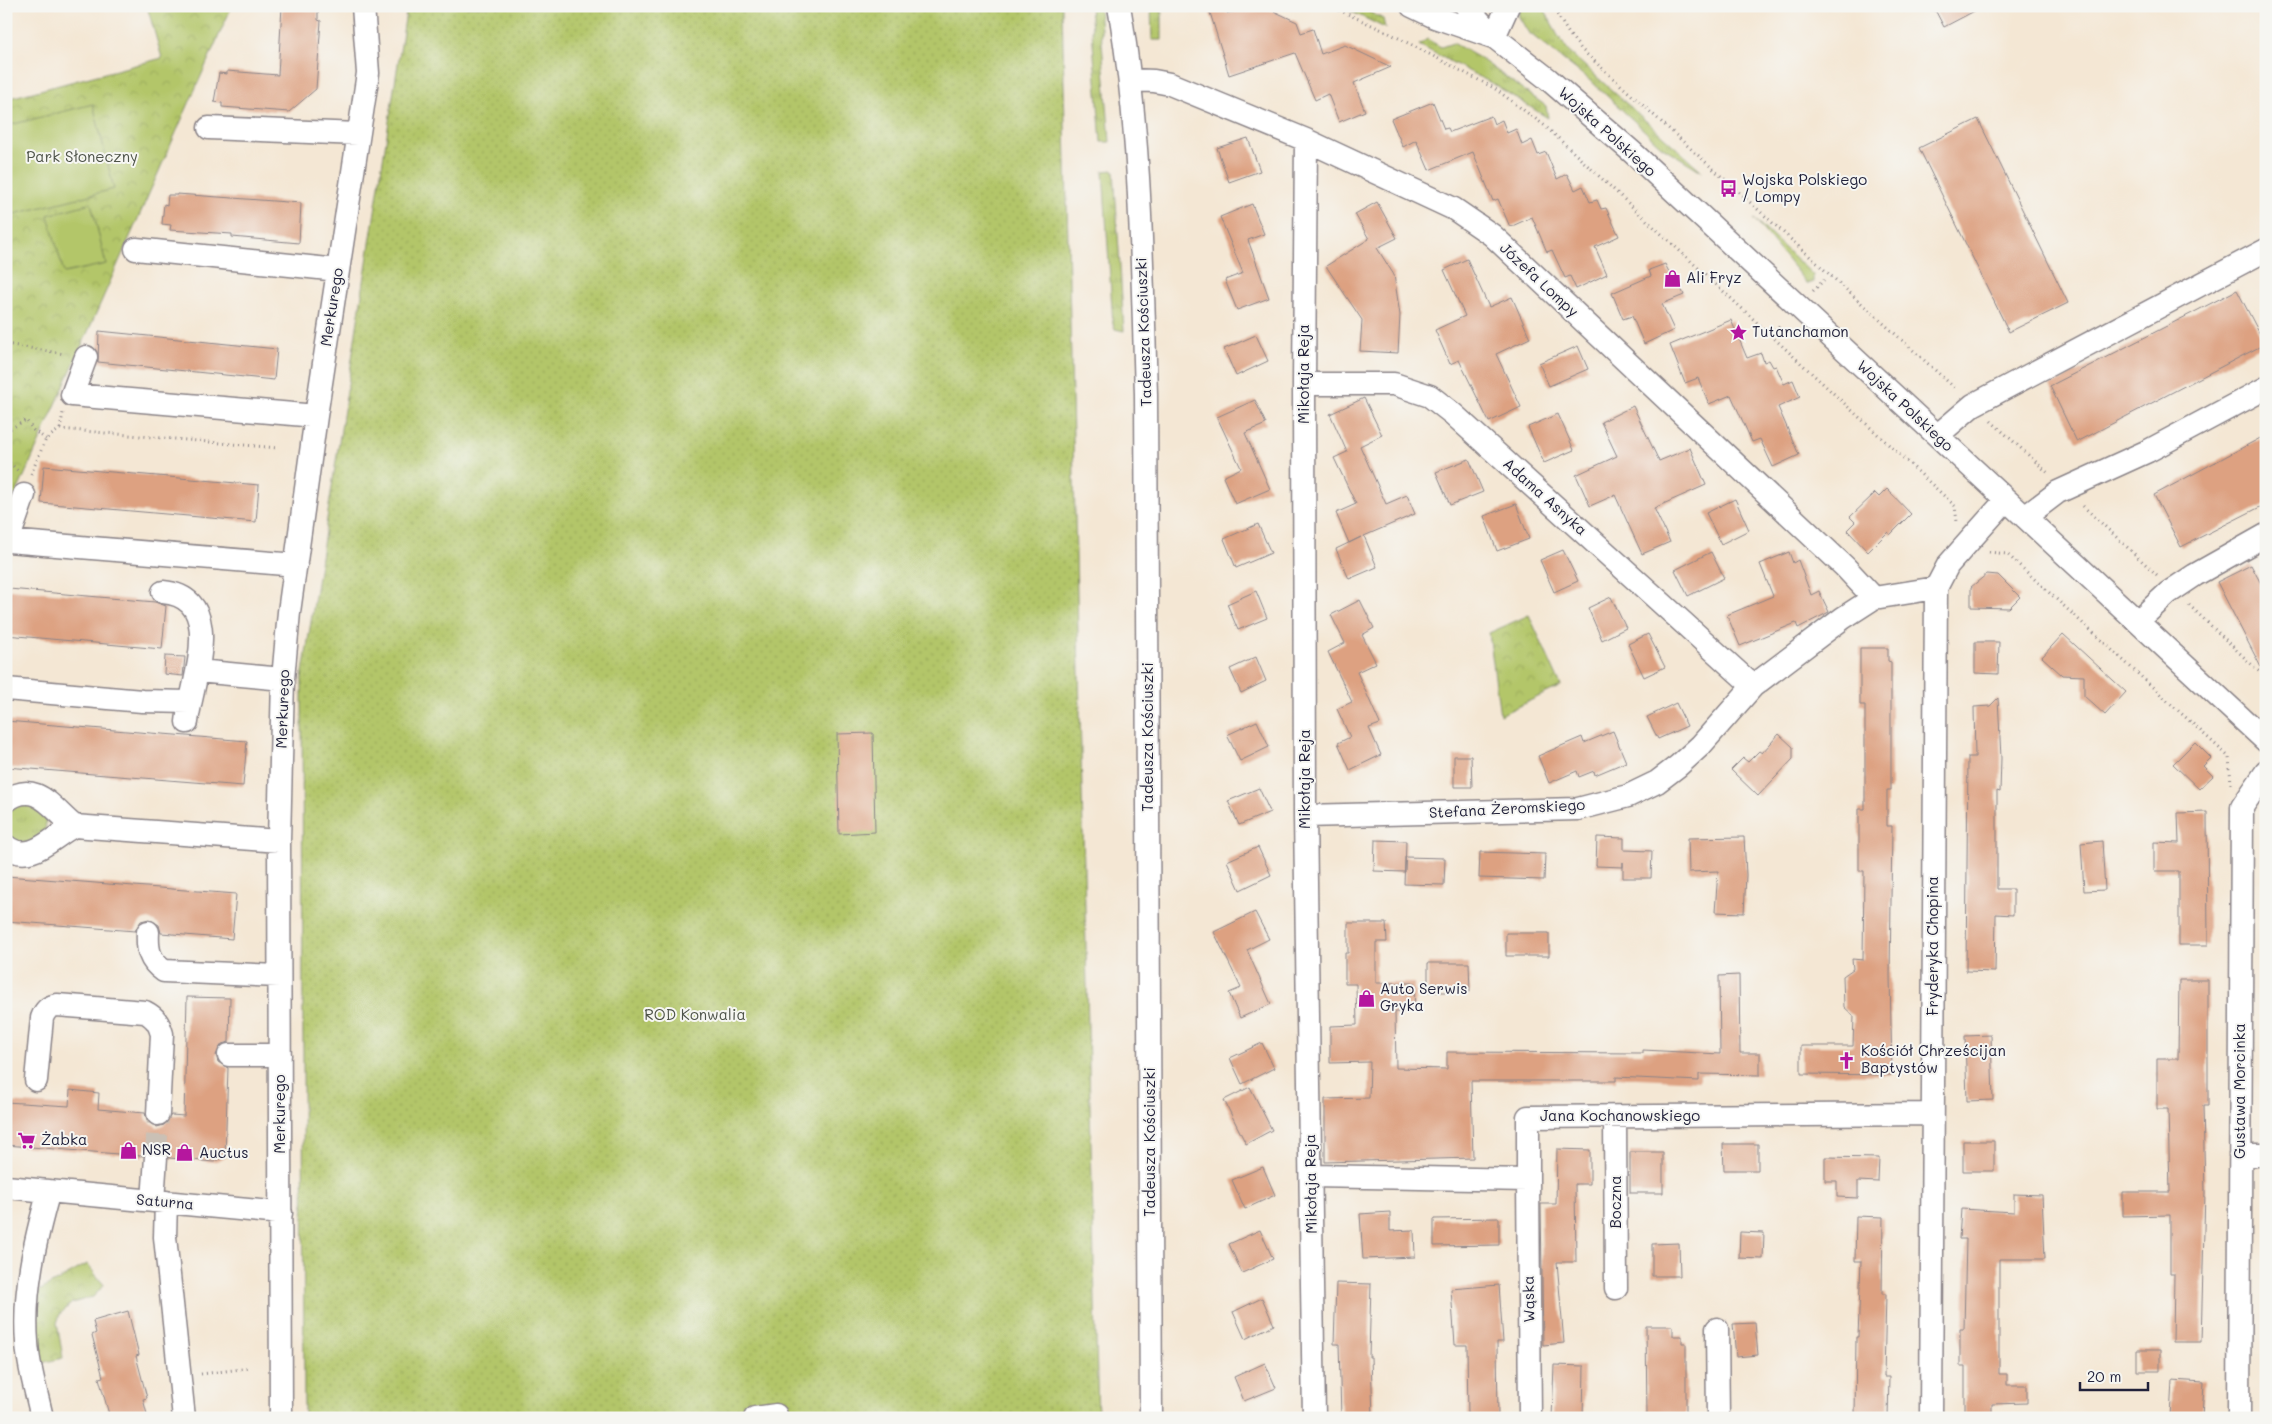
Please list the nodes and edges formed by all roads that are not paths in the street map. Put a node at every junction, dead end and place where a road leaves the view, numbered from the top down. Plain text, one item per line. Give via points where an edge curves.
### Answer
1 (363, 6) edge
2 (1412, 6) edge
3 (1466, 6) edge
4 (1508, 6) edge
5 (1129, 8) edge
6 (1494, 37) junction
7 (1130, 80) junction
8 (209, 128) dead end
9 (358, 134) junction
10 (1306, 140) junction
11 (136, 249) dead end
12 (2266, 250) edge
13 (338, 270) junction
14 (86, 357) road end
15 (1304, 384) junction
16 (2266, 388) edge
17 (316, 416) junction
18 (1938, 435) junction
19 (26, 488) road end
20 (2006, 500) junction
21 (2025, 517) junction
22 (2266, 535) edge
23 (296, 565) junction
24 (1936, 588) junction
25 (163, 592) dead end
26 (1874, 598) junction
27 (2138, 621) junction
28 (198, 671) junction
29 (283, 679) junction
30 (1753, 686) junction
31 (6, 688) edge
32 (2266, 741) edge
33 (2266, 772) edge
34 (6, 801) edge
35 (1304, 816) junction
36 (74, 826) junction
37 (279, 841) junction
38 (6, 846) edge
39 (148, 932) dead end
40 (279, 976) junction
41 (229, 1055) dead end
42 (280, 1055) junction
43 (36, 1080) dead end
44 (158, 1114) tunnel mouth
45 (1932, 1114) junction
46 (1615, 1116) junction
47 (2240, 1155) junction
48 (2266, 1155) edge
49 (156, 1157) tunnel mouth
50 (1312, 1176) junction
51 (1528, 1180) junction
52 (6, 1187) edge
53 (49, 1191) junction
54 (159, 1201) junction
55 (280, 1213) junction
56 (1616, 1288) dead end
57 (1717, 1329) dead end
58 (42, 1418) edge
59 (184, 1418) edge
60 (281, 1418) edge
61 (755, 1418) edge
62 (776, 1418) edge
63 (1151, 1418) edge
64 (1314, 1418) edge
65 (1530, 1418) edge
66 (1718, 1418) edge
67 (1931, 1418) edge
68 (2239, 1418) edge

1 - 9 street, Merkurego via 368,73
2 - 6 street, Wojska Polskiego
3 - 6 street, Wojska Polskiego
4 - 6 street
5 - 7 street, Tadeusza Kościuszki
6 - 18 street, Wojska Polskiego via 1632,152
7 - 10 street, Józefa Lompy via 1170,84
7 - 63 street, Tadeusza Kościuszki via 1141,252 1146,449
8 - 9 street
9 - 13 street, Merkurego
10 - 15 street, Mikołaja Reja
10 - 26 street, Józefa Lompy via 1454,209 1492,235
11 - 13 street
12 - 18 street via 1973,405
13 - 17 street, Merkurego
14 - 17 street via 72,394
15 - 30 street, Adama Asnyka via 1394,384 1430,396
15 - 35 street, Mikołaja Reja
16 - 21 street via 2148,451 2066,489
17 - 23 street, Merkurego
18 - 20 street, Wojska Polskiego
19 - 23 street via 8,541
20 - 21 street, Wojska Polskiego
20 - 24 street, Fryderyka Chopina via 1948,565
21 - 27 street, Wojska Polskiego
22 - 27 street via 2195,574
23 - 29 street, Merkurego
24 - 26 street, Stefana Żeromskiego
24 - 45 street, Fryderyka Chopina
25 - 28 street via 182,596 200,619
26 - 30 street, Stefana Żeromskiego
27 - 32 street, Wojska Polskiego
28 - 29 street
28 - 31 street via 188,712 142,701
29 - 37 street, Merkurego
30 - 35 street, Stefana Żeromskiego via 1678,766 1657,782 1628,796 1578,809
33 - 47 street, Gustawa Morcinka via 2242,807
34 - 36 street via 25,793 35,794 46,799
35 - 50 street, Mikołaja Reja
36 - 37 street
36 - 38 street via 31,852 19,852
37 - 40 street, Merkurego
39 - 40 street via 148,952 164,971
40 - 42 street, Merkurego
41 - 42 street
42 - 55 street, Merkurego
43 - 44 street via 42,1018 50,1007 145,1012 153,1017 162,1034
45 - 46 street, Jana Kochanowskiego
45 - 67 street, Fryderyka Chopina
46 - 51 street, Jana Kochanowskiego via 1528,1117
46 - 56 street, Boczna
47 - 48 street
47 - 68 street, Gustawa Morcinka
49 - 54 street
50 - 51 street
50 - 64 street, Mikołaja Reja
51 - 65 street, Wąska
52 - 53 street, Saturna
53 - 54 street, Saturna
53 - 58 street via 29,1284 27,1312 27,1344
54 - 55 street, Saturna
54 - 59 street
55 - 60 street, Merkurego
57 - 66 street
61 - 62 street via 776,1415

